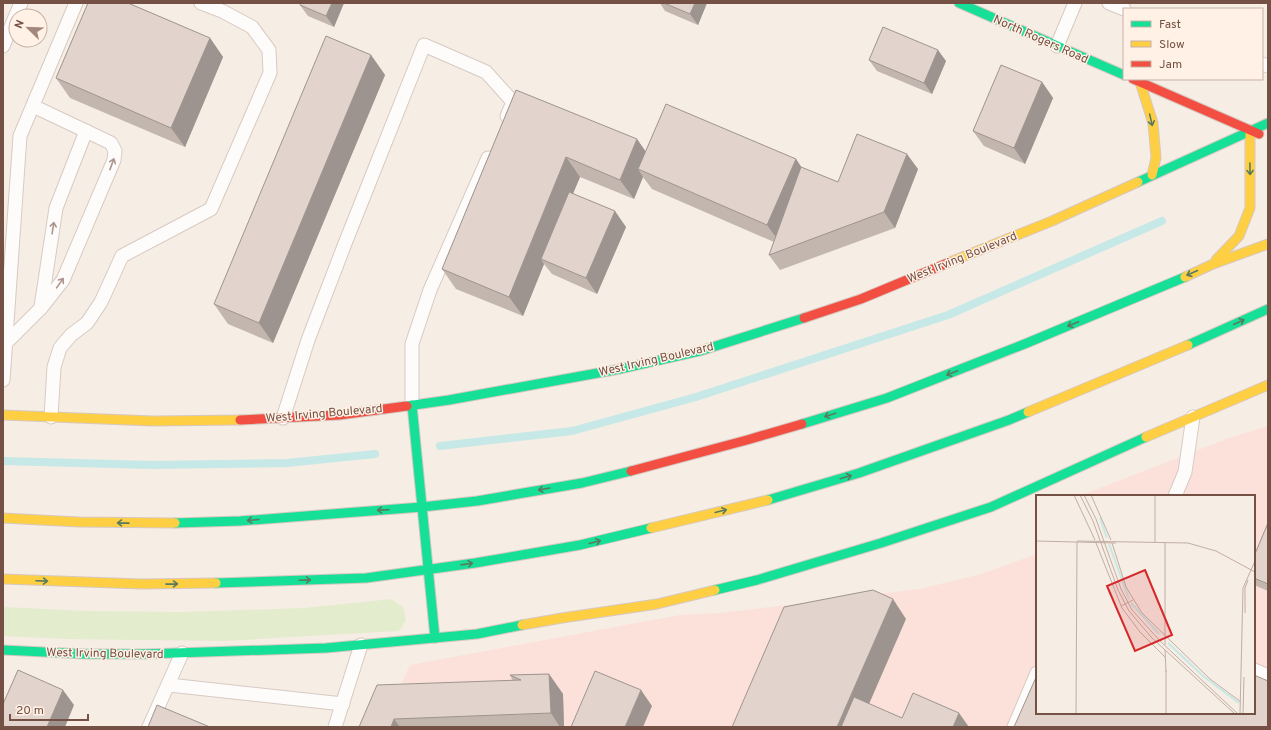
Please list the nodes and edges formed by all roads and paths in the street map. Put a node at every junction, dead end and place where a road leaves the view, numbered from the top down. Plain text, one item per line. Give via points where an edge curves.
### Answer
1 (21, 3) edge
2 (76, 3) edge
3 (201, 3) edge
4 (959, 3) edge
5 (1075, 3) edge
6 (1109, 3) edge
7 (1123, 9) edge
8 (3, 46) edge
9 (1057, 46) junction
10 (1123, 75) edge
11 (1137, 81) edge
12 (33, 106) junction
13 (1268, 123) edge
14 (1250, 130) junction
15 (86, 131) junction
16 (500, 131) edge
17 (1268, 138) edge
18 (494, 145) edge
19 (1152, 175) junction
20 (1268, 244) edge
21 (1213, 264) junction
22 (40, 308) junction
23 (1268, 309) edge
24 (6, 343) junction
25 (3, 380) edge
26 (1268, 385) edge
27 (412, 405) junction
28 (3, 415) edge
29 (52, 417) junction
30 (1193, 417) junction
31 (283, 418) junction
32 (1174, 495) edge
33 (422, 507) junction
34 (3, 518) edge
35 (428, 569) junction
36 (3, 579) edge
37 (435, 638) junction
38 (362, 645) junction
39 (3, 650) edge
40 (182, 653) junction
41 (1255, 670) edge
42 (1036, 675) edge
43 (1268, 676) edge
44 (169, 684) junction
45 (343, 704) junction
46 (150, 727) edge
47 (335, 727) edge
48 (1014, 727) edge

1 - 8 lane
2 - 12 lane
3 - 29 lane via 252,27 268,50 270,73 211,209 122,256 101,302 88,323 71,335 60,348 54,366
4 - 9 street, North Rogers Road
5 - 9 lane
6 - 7 lane
9 - 10 street, North Rogers Road
11 - 14 street
11 -> 19 street via 1152,123 1156,158
12 - 15 lane
12 - 24 lane via 20,136
13 - 14 street, West Irving Boulevard
14 - 17 street
14 - 19 street, West Irving Boulevard
14 -> 21 street via 1250,208 1239,236
22 -> 15 lane via 56,208
22 -> 15 lane via 63,280 114,160 115,151 111,143
16 - 31 lane via 513,102 486,72 424,45 308,340
18 - 27 lane via 430,290 414,337
19 - 27 street, West Irving Boulevard via 1052,221 868,296 700,351 620,369
20 - 21 street
21 -> 33 street via 1027,343 887,398 747,440 582,483 477,501
22 - 24 lane
35 -> 23 street via 580,545 771,499 859,473 1009,420
24 - 25 lane
26 - 30 street, West Irving Boulevard
27 - 31 street, West Irving Boulevard via 339,415
27 - 33 street
28 - 29 street, West Irving Boulevard
29 - 31 street, West Irving Boulevard via 153,421
30 - 32 lane via 1185,472
30 - 37 street, West Irving Boulevard via 991,507 764,578 657,604 477,634
33 -> 34 street via 240,521 154,523
33 - 35 street
36 -> 35 street via 142,584 254,582 366,578
35 - 37 street
37 - 38 street, West Irving Boulevard
38 - 40 street, West Irving Boulevard
38 - 45 lane
39 - 40 street, West Irving Boulevard via 85,654
40 - 44 lane
41 - 43 lane
42 - 48 lane
44 - 45 lane
44 - 46 lane
45 - 47 lane

